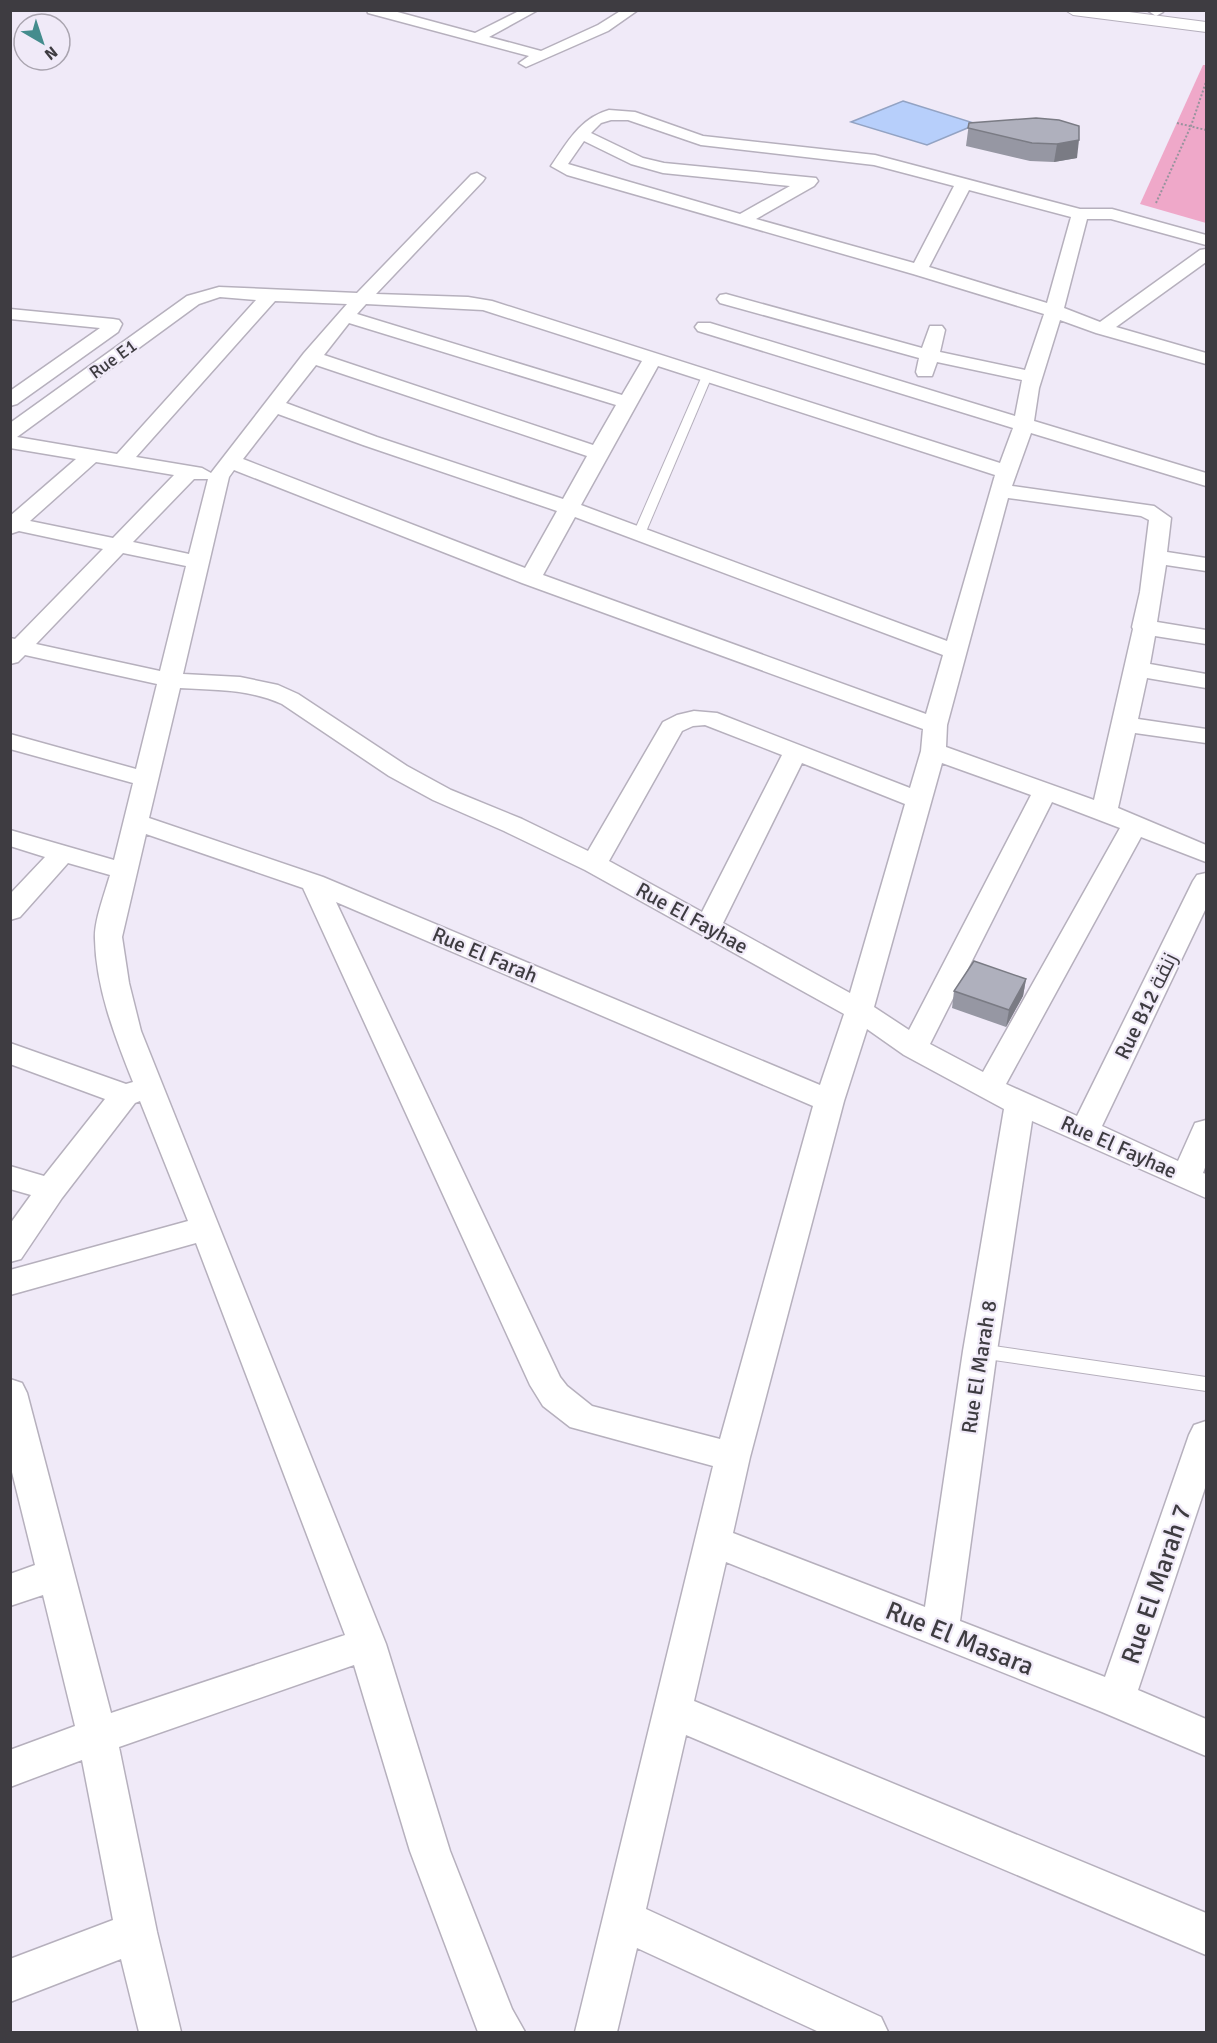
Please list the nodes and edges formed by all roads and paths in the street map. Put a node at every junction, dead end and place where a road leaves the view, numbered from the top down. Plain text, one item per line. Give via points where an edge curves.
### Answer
1 (373, 10) edge
2 (532, 10) edge
3 (632, 10) edge
4 (1073, 10) edge
5 (1155, 14) edge
6 (435, 15) dead end
7 (419, 23) junction
8 (1206, 27) edge
9 (477, 38) junction
10 (543, 56) junction
11 (521, 66) dead end
12 (1206, 82) edge
13 (1177, 123) dead end
14 (1191, 126) junction
15 (1206, 130) edge
16 (581, 134) junction
17 (854, 156) junction
18 (477, 178) dead end
19 (808, 183) junction
20 (964, 183) junction
21 (1154, 206) dead end
22 (1080, 214) junction
23 (743, 219) junction
24 (1206, 240) edge
25 (1206, 254) edge
26 (919, 270) junction
27 (270, 296) junction
28 (726, 299) dead end
29 (353, 307) junction
30 (1054, 311) junction
31 (10, 314) edge
32 (704, 327) dead end
33 (1102, 329) junction
34 (936, 330) dead end
35 (928, 355) junction
36 (1203, 355) edge
37 (311, 357) junction
38 (653, 358) junction
39 (707, 376) junction
40 (1033, 377) junction
41 (921, 395) junction
42 (10, 400) edge
43 (626, 402) junction
44 (273, 405) junction
45 (1023, 426) junction
46 (10, 433) edge
47 (10, 442) edge
48 (600, 454) junction
49 (90, 457) junction
50 (121, 461) junction
51 (224, 468) junction
52 (189, 472) junction
53 (1206, 480) edge
54 (1003, 482) junction
55 (570, 508) junction
56 (12, 525) edge
57 (639, 534) junction
58 (116, 546) junction
59 (1156, 557) junction
60 (198, 562) junction
61 (1206, 564) edge
62 (530, 578) junction
63 (1143, 627) junction
64 (1206, 637) edge
65 (14, 650) edge
66 (956, 652) junction
67 (1135, 669) junction
68 (170, 680) junction
69 (1206, 681) edge
70 (1126, 724) junction
71 (1206, 736) edge
72 (934, 738) junction
73 (10, 741) edge
74 (796, 751) junction
75 (146, 779) junction
76 (1045, 792) junction
77 (917, 800) junction
78 (1104, 812) junction
79 (136, 822) junction
80 (1135, 824) junction
81 (10, 838) edge
82 (63, 853) junction
83 (1206, 854) edge
84 (594, 864) junction
85 (124, 871) junction
86 (1206, 880) edge
87 (314, 883) junction
88 (10, 911) edge
89 (708, 926) junction
90 (859, 1010) junction
91 (914, 1048) junction
92 (10, 1053) edge
93 (988, 1089) junction
94 (138, 1091) junction
95 (829, 1101) junction
96 (1020, 1104) junction
97 (1085, 1131) junction
98 (1206, 1131) edge
99 (10, 1177) edge
100 (1196, 1182) edge
101 (51, 1190) junction
102 (206, 1227) junction
103 (10, 1250) edge
104 (10, 1283) edge
105 (980, 1351) junction
106 (1206, 1384) edge
107 (10, 1393) edge
108 (16, 1434) edge
109 (1206, 1435) edge
110 (734, 1457) junction
111 (713, 1541) junction
112 (56, 1574) junction
113 (10, 1590) edge
114 (940, 1630) junction
115 (366, 1644) junction
116 (1116, 1699) junction
117 (673, 1711) junction
118 (97, 1736) junction
119 (1206, 1738) edge
120 (10, 1770) edge
121 (623, 1920) junction
122 (136, 1932) junction
123 (1206, 1934) edge
124 (10, 1981) edge
125 (492, 2029) edge
126 (160, 2032) edge
127 (596, 2032) edge
128 (866, 2032) edge

1 - 7 street
2 - 9 street
3 - 10 street
4 - 5 street
5 - 8 street
6 - 7 street
7 - 9 street
9 - 10 street
10 - 11 street
12 - 14 path
13 - 14 path
14 - 15 path
14 - 21 path
16 - 17 street via 602,118 630,115 701,140
16 - 19 street via 637,161 663,168
16 - 23 street via 560,161 563,169
17 - 19 street
17 - 20 street
18 - 29 street
19 - 23 street
20 - 22 street
20 - 26 street
22 - 24 street via 1112,214
22 - 30 street
23 - 26 street
25 - 33 street
26 - 30 street
27 - 29 street
27 - 46 street, Rue E1 via 219,292 193,300
27 - 50 street
28 - 35 street
29 - 37 street
29 - 38 street via 468,302 486,305
29 - 43 street
30 - 33 street
30 - 40 street
31 - 42 street via 113,324
32 - 41 street
33 - 36 street
34 - 35 street
35 - 40 street
35 - 41 street
37 - 44 street
37 - 48 street
38 - 39 street
38 - 43 street
39 - 54 street
39 - 57 lane
40 - 45 street
41 - 45 street
43 - 48 street
44 - 51 street
44 - 55 street
45 - 53 street
45 - 54 street
47 - 49 street
48 - 55 street
49 - 50 street
49 - 56 street
50 - 52 street
51 - 52 street
51 - 60 street
51 - 62 street
52 - 58 street
54 - 59 street via 1148,510 1160,518
54 - 66 street
55 - 57 street
55 - 62 street
56 - 58 street
57 - 66 street
58 - 60 street
58 - 65 street
59 - 61 street
59 - 63 street
60 - 68 street
62 - 72 street
63 - 64 street
63 - 67 street
65 - 68 street, Rue El Fayhae
66 - 72 street
67 - 69 street
67 - 70 street
68 - 75 street
68 - 84 street, Rue El Fayhae via 270,690 442,795
70 - 71 street
70 - 78 street
72 - 76 street
72 - 77 street
73 - 75 street
74 - 77 street
74 - 84 street via 709,718 682,720 672,727
74 - 89 street
75 - 79 street
76 - 78 street
76 - 91 street
77 - 90 street
78 - 80 street
79 - 85 street
79 - 87 street, Rue El Farah
80 - 83 street
80 - 93 street
81 - 82 street
82 - 85 street
82 - 88 street
84 - 89 street, Rue El Fayhae
85 - 94 street via 108,937
86 - 97 street, Rue B12 زنقة
87 - 95 street, Rue El Farah
87 - 110 street via 555,1396 582,1417
89 - 90 street, Rue El Fayhae
90 - 91 street, Rue El Fayhae
90 - 95 street
91 - 93 street, Rue El Fayhae
92 - 94 street
93 - 96 street, Rue El Fayhae
94 - 101 street
94 - 102 street
95 - 110 street
96 - 97 street, Rue El Fayhae
96 - 105 street, Rue El Marah 8
97 - 100 street, Rue El Fayhae
98 - 100 street
99 - 101 street
101 - 103 street
102 - 104 street
102 - 115 street
105 - 106 lane
105 - 114 street, Rue El Marah 8
107 - 108 street
108 - 112 street
109 - 116 street, Rue El Marah 7
110 - 111 street
111 - 114 street, Rue El Masara
111 - 117 street
112 - 113 street
112 - 118 street
114 - 116 street, Rue El Masara
115 - 118 street
115 - 125 street via 430,1851
116 - 119 street, Rue El Masara
117 - 121 street
117 - 123 street
118 - 120 street
118 - 122 street
121 - 127 street
121 - 128 street
122 - 124 street
122 - 126 street

